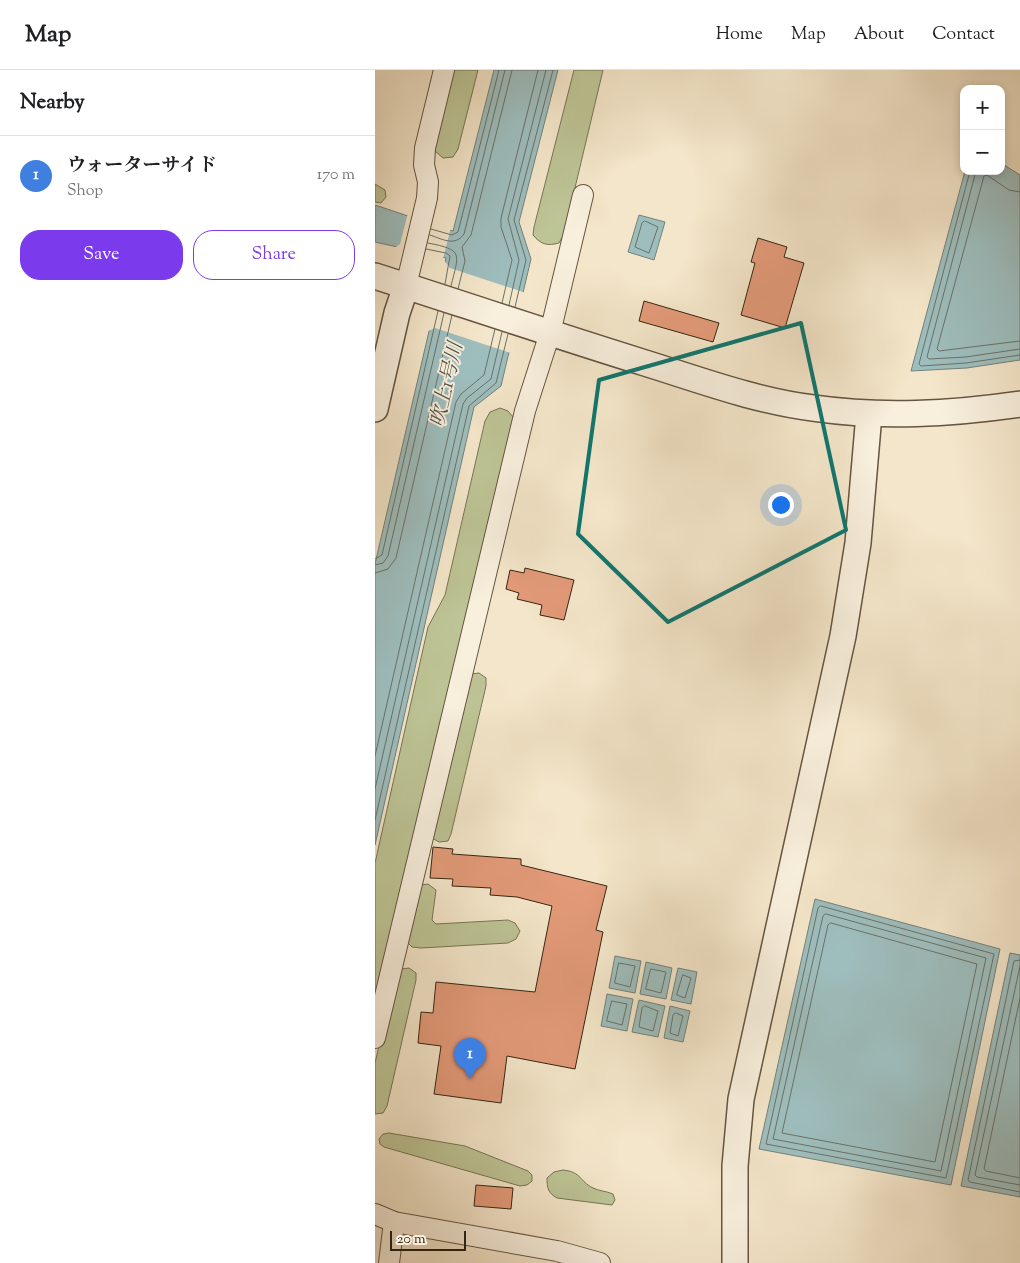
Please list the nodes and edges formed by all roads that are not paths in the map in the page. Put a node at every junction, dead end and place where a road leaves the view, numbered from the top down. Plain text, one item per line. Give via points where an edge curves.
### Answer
1 (445, 70) edge
2 (583, 195) dead end
3 (375, 276) edge
4 (406, 286) junction
5 (550, 334) junction
6 (1020, 404) edge
7 (375, 409) edge
8 (869, 414) junction
9 (375, 1038) edge
10 (375, 1214) edge
11 (394, 1222) junction
12 (389, 1263) edge
13 (600, 1263) edge
14 (735, 1263) edge

1 - 4 street via 425,148 428,182 424,212
2 - 5 street
3 - 4 street
4 - 5 street
4 - 7 street
5 - 8 street via 754,396 811,408
5 - 9 street via 525,411
6 - 8 street via 971,412
8 - 14 street via 858,543 843,636 741,1099 735,1166
10 - 11 street
11 - 12 street
11 - 13 street via 557,1251

